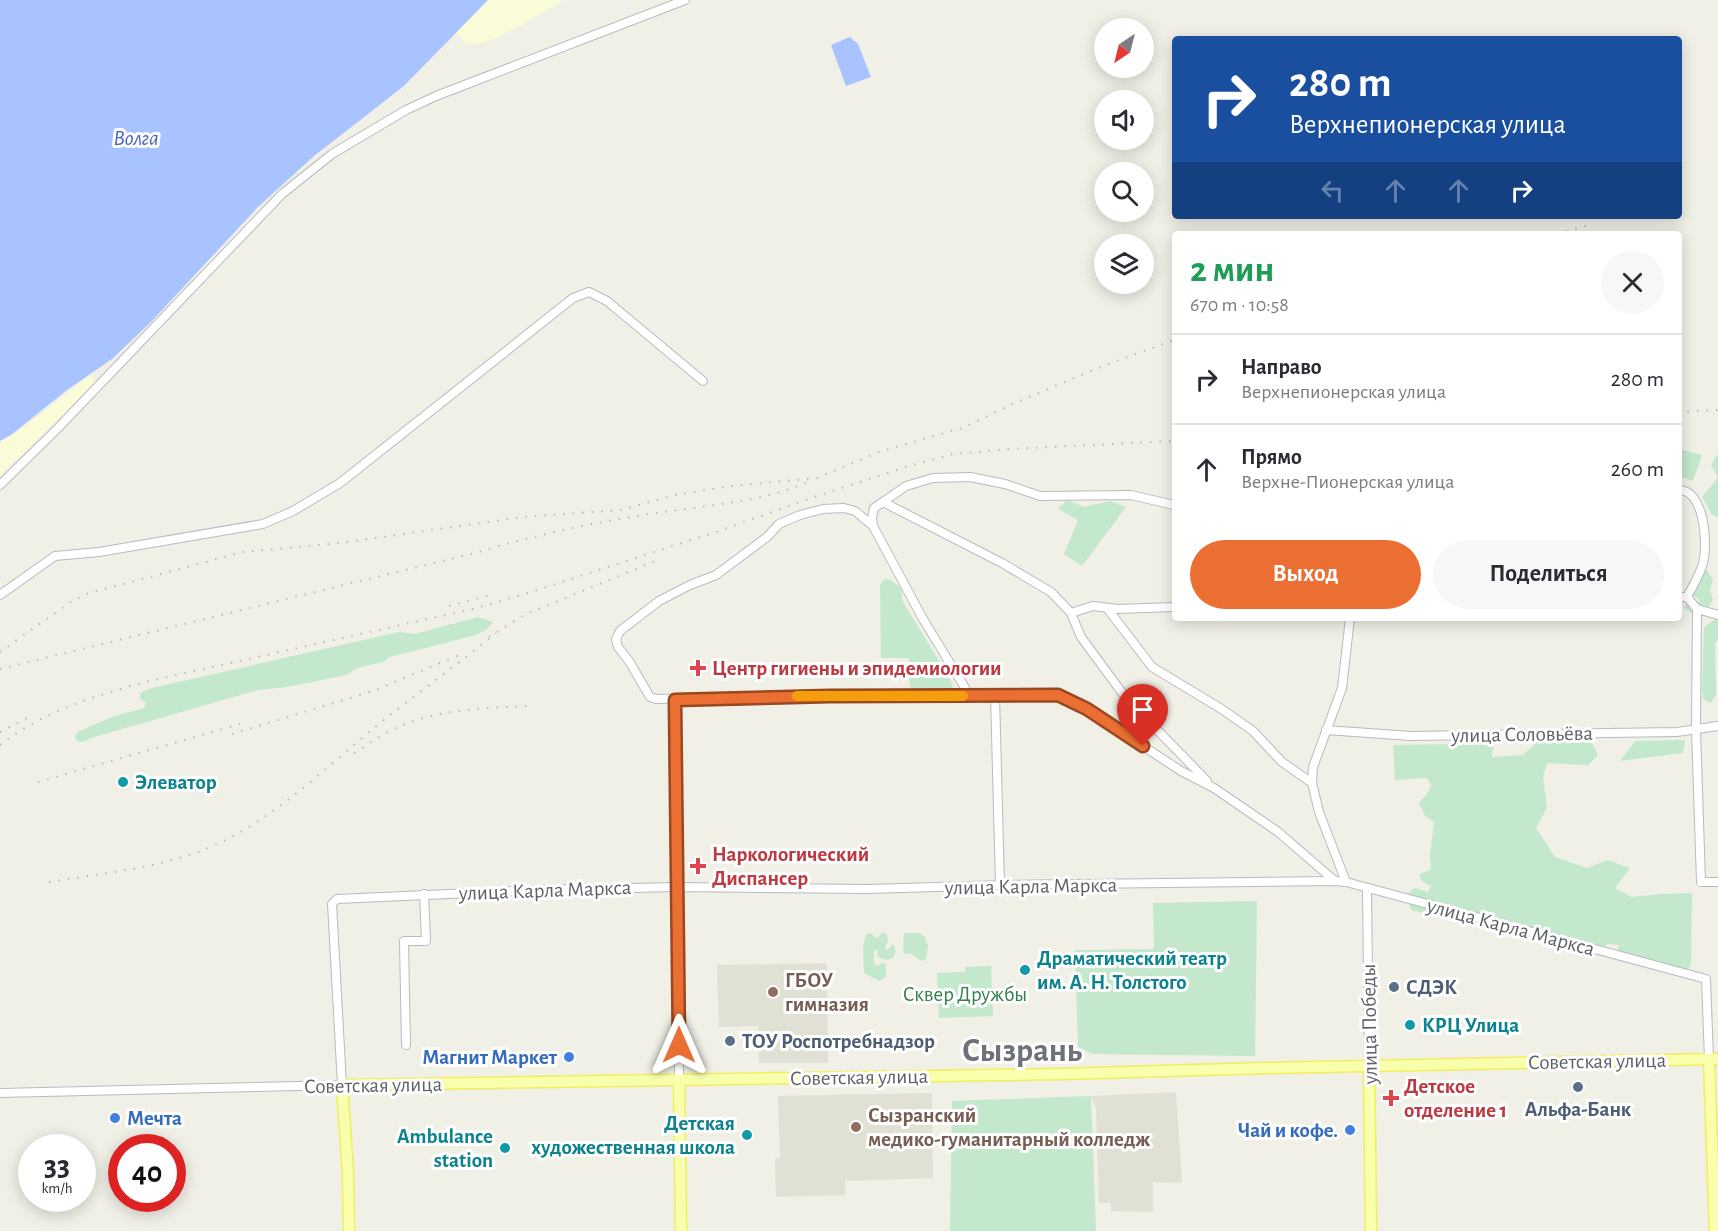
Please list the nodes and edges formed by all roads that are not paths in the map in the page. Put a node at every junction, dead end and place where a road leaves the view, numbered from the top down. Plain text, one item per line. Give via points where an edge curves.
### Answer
1 (685, 0) edge
2 (703, 381) dead end
3 (0, 485) edge
4 (1682, 489) edge
5 (883, 502) junction
6 (1172, 505) edge
7 (873, 526) junction
8 (0, 595) edge
9 (1683, 597) edge
10 (1172, 607) edge
11 (1107, 608) junction
12 (1697, 609) junction
13 (1071, 613) junction
14 (1718, 615) edge
15 (1350, 621) edge
16 (995, 695) junction
17 (970, 696) junction
18 (675, 700) junction
19 (1718, 726) edge
20 (1326, 730) junction
21 (1696, 730) junction
22 (1312, 783) junction
23 (1214, 788) junction
24 (1335, 881) junction
25 (1346, 882) junction
26 (1718, 882) edge
27 (1000, 885) junction
28 (678, 886) junction
29 (1367, 889) junction
30 (424, 894) junction
31 (406, 1045) dead end
32 (1714, 1059) edge
33 (1369, 1066) junction
34 (679, 1080) junction
35 (342, 1085) junction
36 (0, 1093) edge
37 (349, 1231) edge
38 (681, 1231) edge
39 (1371, 1231) edge
40 (1715, 1231) edge

1 - 3 street via 436,96 332,154 282,194
2 - 8 street via 607,301 589,292 573,298 340,483 293,512 262,524 55,556
4 - 9 street via 1692,494 1707,540 1703,564
5 - 6 street via 906,486 933,478 970,477 1040,496 1131,495
5 - 7 street via 874,508
5 - 13 street via 1002,563 1051,592
7 - 17 street
7 - 18 street via 844,508 800,515 779,524 716,575 659,602 620,631 618,647 650,697
9 - 12 street
10 - 11 street
11 - 13 street via 1094,606
11 - 22 street via 1152,667 1253,731 1282,762
12 - 14 street
12 - 21 street
13 - 23 street via 1081,637 1126,698
15 - 20 street via 1342,688
16 - 17 street
16 - 23 street via 1058,695
16 - 27 street
17 - 18 street
18 - 28 street
19 - 21 street, улица Соловьёва
20 - 21 street, улица Соловьёва via 1411,736
20 - 22 street via 1312,767
21 - 26 street via 1701,882
22 - 25 street
23 - 24 street via 1277,831
24 - 25 street, улица Карла Маркса
24 - 27 street, улица Карла Маркса
25 - 29 street, улица Карла Маркса
27 - 28 street, улица Карла Маркса via 868,889
28 - 30 street, улица Карла Маркса
28 - 34 street
29 - 32 street, улица Карла Маркса via 1706,979
29 - 33 street, улица Победы
30 - 31 street via 426,941 404,941
30 - 35 street, улица Карла Маркса via 343,898 332,904
32 - 33 main road, Советская улица
32 - 40 main road
33 - 34 main road, Советская улица
33 - 39 main road, улица Победы
34 - 35 main road, Советская улица
34 - 38 main road
35 - 36 street, Советская улица
35 - 37 main road

